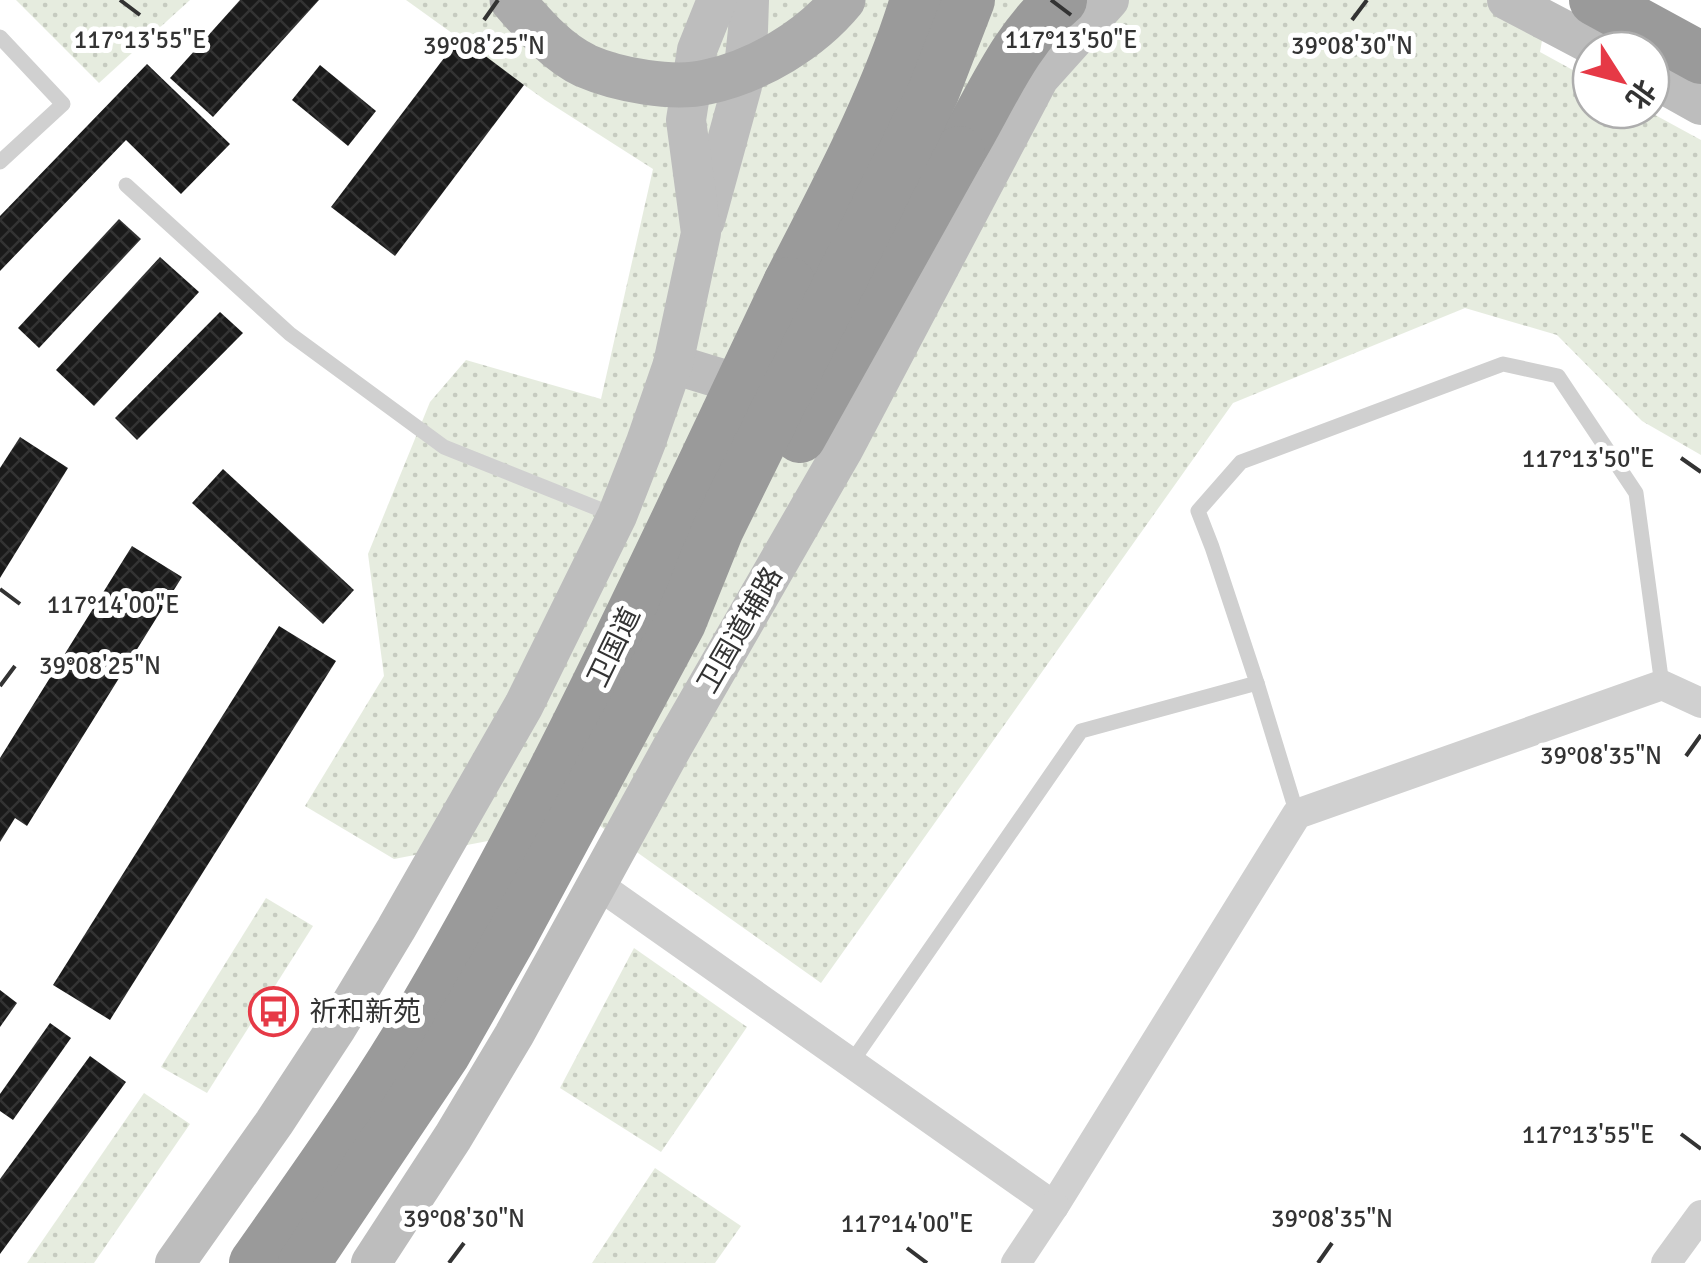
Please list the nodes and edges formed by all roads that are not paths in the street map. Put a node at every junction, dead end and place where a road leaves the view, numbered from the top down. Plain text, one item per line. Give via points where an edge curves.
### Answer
1 (512, 0) edge
2 (718, 0) edge
3 (748, 0) edge
4 (843, 0) edge
5 (916, 0) edge
6 (970, 0) edge
7 (1020, 0) edge
8 (1064, 0) edge
9 (1109, 0) edge
10 (1507, 0) edge
11 (1595, 0) edge
12 (1571, 34) edge
13 (0, 36) edge
14 (1701, 58) edge
15 (1039, 78) junction
16 (1671, 88) edge
17 (1701, 105) edge
18 (959, 152) junction
19 (0, 162) edge
20 (126, 184) dead end
21 (701, 233) junction
22 (673, 364) junction
23 (858, 420) junction
24 (617, 516) junction
25 (680, 623) junction
26 (1257, 683) junction
27 (1662, 686) junction
28 (1701, 704) edge
29 (1298, 814) junction
30 (597, 884) junction
31 (396, 929) junction
32 (530, 1006) junction
33 (851, 1062) junction
34 (1054, 1206) junction
35 (1701, 1215) edge
36 (175, 1263) edge
37 (255, 1263) edge
38 (304, 1263) edge
39 (370, 1263) edge
40 (1016, 1263) edge
41 (1666, 1263) edge

1 - 4 main road, bridge via 585,65 659,84 704,83 738,72 805,36
2 - 21 main road via 698,50 686,120
3 - 21 main road via 742,86
5 - 37 highway, 卫国道, bridge via 846,172 513,852 406,1039
6 - 25 highway, 卫国道, bridge via 934,93 718,529
7 - 18 highway
8 - 15 main road
8 - 18 highway via 1028,36
9 - 15 main road, 卫国道辅路
10 - 12 main road
11 - 14 highway
13 - 19 lane via 63,104
15 - 23 main road, 卫国道辅路
16 - 17 main road
18 - 25 highway, 卫国道, bridge via 752,524
20 - 24 lane via 290,334 444,447
21 - 22 main road
22 - 23 main road
22 - 24 main road
23 - 30 main road, 卫国道辅路
24 - 31 main road via 524,705
25 - 38 highway, 卫国道, bridge via 445,1054
26 - 27 lane via 1198,511 1241,462 1503,364 1558,376 1636,494
26 - 29 lane
26 - 33 lane via 1081,730
27 - 28 street
27 - 29 street
29 - 34 street
30 - 32 main road, 卫国道辅路
30 - 33 street
31 - 32 main road
31 - 36 main road via 326,1044
32 - 39 main road, 卫国道辅路
33 - 34 street
34 - 40 street
35 - 41 street

